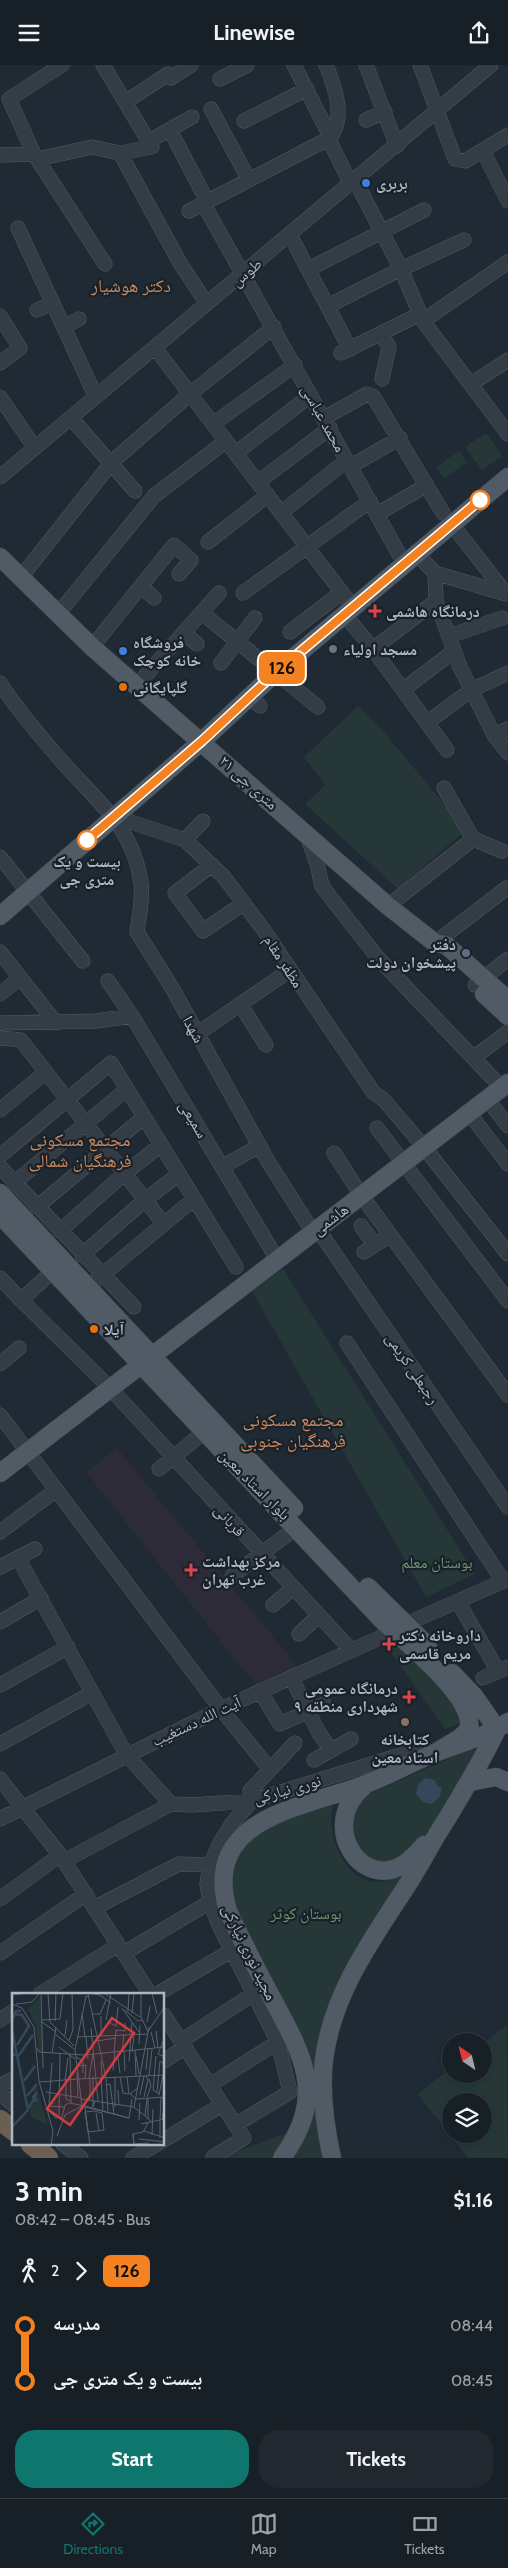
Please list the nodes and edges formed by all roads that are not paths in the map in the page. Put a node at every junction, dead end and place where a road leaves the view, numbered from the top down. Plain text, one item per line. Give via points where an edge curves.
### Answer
1 (62, 65) edge
2 (104, 65) edge
3 (191, 65) edge
4 (247, 65) edge
5 (294, 65) edge
6 (326, 65) edge
7 (366, 65) edge
8 (420, 65) edge
9 (491, 65) edge
10 (165, 70) edge
11 (220, 79) dead end
12 (307, 89) junction
13 (127, 101) junction
14 (211, 109) dead end
15 (385, 112) junction
16 (437, 112) junction
17 (192, 117) dead end
18 (366, 120) dead end
19 (244, 121) dead end
20 (508, 135) edge
21 (160, 138) junction
22 (330, 138) junction
23 (397, 146) junction
24 (483, 151) junction
25 (120, 153) junction
26 (0, 155) edge
27 (36, 157) junction
28 (249, 179) junction
29 (353, 182) junction
30 (508, 201) edge
31 (205, 202) junction
32 (424, 210) dead end
33 (189, 211) dead end
34 (18, 228) dead end
35 (383, 232) junction
36 (290, 235) junction
37 (464, 240) dead end
38 (508, 262) edge
39 (105, 264) dead end
40 (309, 269) junction
41 (400, 269) junction
42 (244, 273) junction
43 (52, 303) junction
44 (207, 304) junction
45 (328, 306) junction
46 (37, 310) dead end
47 (0, 317) edge
48 (422, 318) junction
49 (79, 319) dead end
50 (64, 327) junction
51 (274, 327) junction
52 (381, 334) junction
53 (155, 348) junction
54 (508, 360) edge
55 (0, 363) edge
56 (295, 365) junction
57 (382, 379) dead end
58 (471, 384) junction
59 (190, 394) junction
60 (311, 395) junction
61 (0, 397) edge
62 (96, 397) junction
63 (71, 418) junction
64 (327, 423) junction
65 (213, 424) junction
66 (506, 428) edge
67 (400, 438) junction
68 (226, 441) junction
69 (35, 448) junction
70 (236, 453) junction
71 (349, 463) junction
72 (111, 464) junction
73 (0, 477) edge
74 (508, 477) edge
75 (258, 482) junction
76 (427, 485) junction
77 (135, 491) dead end
78 (268, 495) junction
79 (370, 501) junction
80 (281, 513) junction
81 (377, 514) junction
82 (447, 518) junction
83 (208, 542) dead end
84 (307, 547) junction
85 (0, 557) edge
86 (410, 558) junction
87 (435, 573) junction
88 (179, 574) dead end
89 (20, 577) junction
90 (141, 586) junction
91 (342, 592) junction
92 (219, 593) dead end
93 (243, 593) dead end
94 (154, 598) dead end
95 (436, 601) junction
96 (349, 610) junction
97 (202, 613) junction
98 (58, 614) junction
99 (255, 618) dead end
100 (502, 618) dead end
101 (290, 632) dead end
102 (184, 633) junction
103 (449, 637) junction
104 (236, 642) junction
105 (197, 644) dead end
106 (92, 647) junction
107 (373, 649) junction
108 (454, 651) junction
109 (220, 663) dead end
110 (508, 673) edge
111 (274, 674) junction
112 (0, 683) edge
113 (137, 685) junction
114 (404, 689) junction
115 (467, 693) junction
116 (318, 707) dead end
117 (428, 722) junction
118 (508, 729) edge
119 (494, 735) junction
120 (202, 741) junction
121 (448, 750) dead end
122 (508, 753) edge
123 (444, 788) dead end
124 (113, 815) junction
125 (203, 821) dead end
126 (306, 833) junction
127 (473, 839) junction
128 (185, 840) junction
129 (502, 851) dead end
130 (0, 857) edge
131 (212, 865) junction
132 (508, 887) edge
133 (28, 893) junction
134 (244, 903) junction
135 (388, 906) junction
136 (0, 917) edge
137 (435, 943) junction
138 (0, 952) edge
139 (508, 959) edge
140 (83, 961) dead end
141 (290, 970) junction
142 (20, 978) junction
143 (108, 981) dead end
144 (479, 981) junction
145 (0, 994) edge
146 (508, 1000) edge
147 (240, 1004) junction
148 (132, 1016) junction
149 (508, 1017) edge
150 (0, 1023) edge
151 (56, 1023) junction
152 (508, 1032) edge
153 (197, 1034) junction
154 (2, 1040) edge
155 (266, 1045) dead end
156 (473, 1058) junction
157 (46, 1071) junction
158 (505, 1085) edge
159 (127, 1089) junction
160 (487, 1099) junction
161 (68, 1100) junction
162 (0, 1110) edge
163 (468, 1113) junction
164 (144, 1117) junction
165 (85, 1123) junction
166 (508, 1126) edge
167 (377, 1129) dead end
168 (161, 1145) junction
169 (259, 1146) junction
170 (424, 1147) junction
171 (105, 1148) junction
172 (334, 1153) dead end
173 (0, 1156) edge
174 (403, 1163) junction
175 (508, 1164) edge
176 (0, 1167) edge
177 (222, 1167) junction
178 (124, 1173) junction
179 (179, 1174) junction
180 (7, 1188) edge
181 (361, 1195) junction
182 (194, 1199) junction
183 (145, 1200) junction
184 (37, 1207) junction
185 (0, 1215) edge
186 (163, 1223) junction
187 (361, 1226) dead end
188 (315, 1230) junction
189 (60, 1231) junction
190 (390, 1235) junction
191 (508, 1254) edge
192 (82, 1255) junction
193 (278, 1259) junction
194 (236, 1267) dead end
195 (52, 1272) junction
196 (102, 1276) junction
197 (0, 1278) edge
198 (87, 1287) junction
199 (21, 1300) junction
200 (508, 1301) edge
201 (134, 1307) dead end
202 (347, 1343) dead end
203 (19, 1348) dead end
204 (147, 1360) junction
205 (0, 1364) edge
206 (110, 1388) junction
207 (508, 1395) edge
208 (0, 1415) edge
209 (204, 1433) junction
210 (27, 1452) junction
211 (174, 1458) junction
212 (159, 1469) dead end
213 (0, 1473) edge
214 (56, 1490) junction
215 (508, 1507) edge
216 (297, 1527) junction
217 (0, 1532) edge
218 (35, 1549) dead end
219 (262, 1554) junction
220 (18, 1558) junction
221 (0, 1567) edge
222 (232, 1576) dead end
223 (506, 1580) edge
224 (293, 1588) junction
225 (42, 1598) junction
226 (458, 1602) junction
227 (273, 1605) dead end
228 (318, 1616) junction
229 (0, 1622) edge
230 (401, 1628) junction
231 (299, 1634) dead end
232 (68, 1647) junction
233 (351, 1650) junction
234 (503, 1669) edge
235 (291, 1677) junction
236 (483, 1677) dead end
237 (0, 1685) edge
238 (260, 1691) junction
239 (92, 1693) junction
240 (324, 1704) dead end
241 (221, 1709) junction
242 (309, 1711) junction
243 (504, 1727) edge
244 (352, 1739) dead end
245 (295, 1743) dead end
246 (0, 1744) edge
247 (331, 1750) junction
248 (435, 1753) junction
249 (126, 1754) junction
250 (314, 1759) dead end
251 (269, 1768) junction
252 (0, 1779) edge
253 (470, 1782) junction
254 (508, 1782) edge
255 (366, 1784) junction
256 (252, 1801) junction
257 (170, 1804) junction
258 (23, 1808) junction
259 (0, 1819) edge
260 (444, 1823) junction
261 (62, 1858) junction
262 (210, 1865) junction
263 (86, 1895) junction
264 (0, 1899) edge
265 (210, 1902) junction
266 (94, 1908) junction
267 (121, 1949) junction
268 (231, 1951) junction
269 (0, 1953) edge
270 (42, 1993) edge
271 (149, 1993) edge
272 (159, 1993) edge
273 (255, 1993) junction
274 (12, 2012) edge
275 (165, 2017) edge
276 (0, 2020) edge
277 (278, 2042) junction
278 (183, 2044) junction
279 (165, 2060) edge
280 (12, 2079) edge
281 (210, 2085) junction
282 (0, 2086) edge
283 (0, 2094) edge
284 (12, 2103) edge
285 (215, 2109) dead end
286 (0, 2120) edge
287 (235, 2125) junction
288 (12, 2129) edge
289 (165, 2139) edge
290 (32, 2145) edge
291 (64, 2145) edge
292 (155, 2145) edge
293 (213, 2157) dead end
294 (48, 2158) edge
295 (81, 2158) edge
296 (133, 2158) edge
297 (282, 2158) edge
298 (332, 2158) edge

1 - 27 street via 9,97
2 - 13 street, محمد عباسی
3 - 10 street via 171,78
4 - 11 street
5 - 12 street
6 - 22 street via 338,105 338,124
7 - 15 street
8 - 16 street
9 - 16 street, طوس
10 - 13 street
12 - 19 street
12 - 22 street
13 - 21 street, محمد عباسی
14 - 28 street
15 - 18 street
15 - 23 street
16 - 23 street, طوس
16 - 24 street via 456,159 465,161
17 - 21 street
20 - 24 street
21 - 25 street
21 - 31 street, محمد عباسی
22 - 28 street
22 - 29 street
23 - 29 street, طوس
24 - 30 street
25 - 27 street via 92,147
25 - 44 street via 180,263
26 - 27 street
27 - 39 street
28 - 31 street
29 - 35 street
29 - 36 street, طوس
31 - 33 street
31 - 42 street, محمد عباسی
32 - 35 street
34 - 43 street
35 - 40 street
35 - 41 street
36 - 40 street
36 - 42 street, طوس
37 - 41 street
38 - 48 street
40 - 45 street
41 - 45 street
41 - 48 street
42 - 44 street, طوس
42 - 51 street, محمد عباسی
43 - 46 street
43 - 50 street
44 - 53 street, طوس
45 - 52 street via 345,351
47 - 55 street via 20,348
48 - 52 street
48 - 58 street
49 - 50 street
50 - 62 street
51 - 56 street, محمد عباسی
51 - 59 street
52 - 57 street via 389,347
53 - 59 street
53 - 62 street, طوس
54 - 58 street
56 - 60 street, محمد عباسی
56 - 65 street
58 - 66 street
59 - 65 street
59 - 72 street
60 - 64 street, محمد عباسی
60 - 70 street
61 - 69 street
62 - 63 street, طوس
63 - 69 street, طوس
63 - 72 street
64 - 67 street via 368,394 376,398
64 - 71 street, محمد عباسی
64 - 75 street
65 - 68 street
67 - 71 street
67 - 76 street
68 - 70 street
68 - 98 street via 154,496
69 - 73 street, طوس
70 - 75 street
71 - 79 street, محمد عباسی
71 - 80 street
72 - 77 street
72 - 89 street
74 - 82 main road
75 - 78 street
76 - 81 street
76 - 82 street
78 - 80 street
78 - 83 street
79 - 81 street, محمد عباسی
79 - 84 street
80 - 84 street
81 - 86 street, محمد عباسی
82 - 86 main road
82 - 87 street via 506,594
84 - 91 street
84 - 93 street
85 - 89 main road, ۲۱ متری جی
86 - 87 street, محمد عباسی
86 - 96 main road
87 - 95 street
88 - 90 street via 191,560 174,545
89 - 98 main road, ۲۱ متری جی
90 - 94 street
90 - 106 street
91 - 96 street
91 - 101 street
92 - 97 street
95 - 103 street
95 - 107 street
96 - 107 street
96 - 111 main road
97 - 102 street
97 - 104 street
98 - 106 main road, ۲۱ متری جی
99 - 104 street
100 - 103 street
102 - 105 street
102 - 113 street
103 - 108 street
104 - 109 street
104 - 111 street
106 - 113 main road, ۲۱ متری جی
107 - 114 street
108 - 114 street
108 - 115 street
110 - 115 street
111 - 116 street
111 - 120 main road via 255,702
112 - 124 street via 67,767
113 - 120 main road, ۲۱ متری جی
114 - 117 street
115 - 117 street
115 - 119 street
117 - 121 street
118 - 119 street
119 - 122 street
120 - 124 main road
120 - 126 main road, ۲۱ متری جی
123 - 127 street
124 - 128 street, مظفر مقام
124 - 133 main road
124 - 153 street, شهدا via 123,831 141,882 142,901 136,932
125 - 128 street
126 - 135 main road, ۲۱ متری جی
126 - 156 street via 322,886 378,958
127 - 129 street
127 - 135 street
128 - 131 street, مظفر مقام
130 - 133 street
131 - 134 street, مظفر مقام
131 - 134 street via 175,893 203,931
132 - 137 street
133 - 136 main road
133 - 140 street
134 - 141 street, مظفر مقام
135 - 137 main road, ۲۱ متری جی
137 - 144 main road, ۲۱ متری جی via 446,945
138 - 142 street
139 - 144 street
141 - 147 street
141 - 170 street, مظفر مقام via 373,1092 384,1100
142 - 145 street
142 - 151 street
143 - 148 street, سمیعی
144 - 146 main road, ۲۱ متری جی
144 - 149 main road, ۲۱ متری جی
147 - 153 street
147 - 155 street
148 - 151 street
148 - 177 street, سمیعی
150 - 151 street
152 - 156 street
153 - 169 street, شهدا
154 - 157 street via 21,1040
156 - 158 street
157 - 161 street
157 - 162 street
158 - 160 main road, هاشمی
159 - 161 street via 111,1063
159 - 164 street
159 - 165 street
160 - 163 main road, هاشمی
160 - 166 street
161 - 165 street
161 - 173 street
163 - 170 main road, هاشمی
163 - 175 street
164 - 168 street
164 - 171 street
165 - 171 street
165 - 180 street
167 - 174 street
168 - 178 street
168 - 179 street
169 - 177 street
169 - 188 street, شهدا
170 - 174 main road, هاشمی
170 - 191 street, مظفر مقام
171 - 178 street
171 - 184 street
172 - 181 street
174 - 181 main road, هاشمی
174 - 200 street
176 - 180 street
177 - 193 street, سمیعی
178 - 183 street
178 - 189 street
179 - 182 street
179 - 183 street
180 - 184 street
180 - 198 main road, بلوار استاد معین
181 - 188 main road, هاشمی
181 - 190 street
182 - 186 street
182 - 194 street
183 - 186 street
183 - 192 street
184 - 189 street
185 - 195 main road, بلوار استاد معین
186 - 196 street
187 - 190 street via 369,1249
188 - 193 main road, هاشمی
188 - 215 street, رجبعلی کریمی
189 - 192 street
190 - 207 street
192 - 196 street
193 - 204 main road, هاشمی
195 - 199 street
195 - 204 main road, بلوار استاد معین
196 - 198 street
196 - 201 street
197 - 199 street, قربانی
198 - 204 main road, بلوار استاد معین
199 - 206 street, قربانی
202 - 223 street
203 - 205 street
204 - 206 main road, هاشمی
204 - 209 main road, بلوار استاد معین
204 - 230 main road, بلوار استاد معین via 375,1595
206 - 210 main road, هاشمی
206 - 211 street, قربانی
208 - 210 street
209 - 211 street
209 - 216 main road, بلوار استاد معین
210 - 213 main road, هاشمی
210 - 214 street
211 - 212 street
211 - 219 street, قربانی
214 - 217 street
214 - 241 street
216 - 219 street
216 - 230 main road, بلوار استاد معین
218 - 220 street
219 - 222 street
219 - 224 street, قربانی
220 - 221 street
220 - 225 street
223 - 226 street, آیت الله دستغیب
224 - 227 street
224 - 228 street, قربانی
225 - 229 street
225 - 232 street
226 - 230 street, آیت الله دستغیب
226 - 234 street
228 - 231 street
228 - 233 street, قربانی
230 - 233 street, آیت الله دستغیب
230 - 243 main road, بلوار استاد معین
230 - 248 main road, بلوار استاد معین via 467,1710 469,1729
232 - 237 street
232 - 239 street
233 - 235 street, آیت الله دستغیب
234 - 236 street
235 - 238 street, آیت الله دستغیب
235 - 242 street
238 - 241 street, آیت الله دستغیب
238 - 242 street via 280,1724
239 - 246 street
239 - 249 street
240 - 242 street
241 - 249 street, آیت الله دستغیب
241 - 251 street
242 - 247 street
243 - 248 main road, مجید نوری نیارکی
243 - 253 main road
244 - 247 street
245 - 251 street
247 - 250 street
248 - 255 main road, مجید نوری نیارکی
248 - 256 street, نوری نیارکی via 420,1749
249 - 257 street
249 - 258 street, آیت الله دستغیب
251 - 256 street via 250,1791
252 - 258 street
253 - 254 main road via 496,1777
253 - 260 main road
255 - 260 main road via 347,1806 343,1827 346,1841 355,1856 370,1867 379,1870 404,1865
255 - 297 main road, مجید نوری نیارکی via 271,1815 238,1842 226,1868 224,1898 228,1911 304,2062 306,2106 301,2124
256 - 257 street, نوری نیارکی
256 - 262 street via 233,1822
257 - 261 street
258 - 259 street, آیت الله دستغیب
258 - 261 street
260 - 298 main road via 367,1947 334,2019 324,2060 323,2099
261 - 263 street
261 - 264 street
262 - 265 street via 207,1884
262 - 266 street via 179,1864
263 - 266 street
263 - 269 street
265 - 267 street
265 - 268 street
266 - 267 street
267 - 270 street
267 - 271 street
268 - 272 street
268 - 273 street
273 - 277 street
273 - 278 street
274 - 276 street
275 - 278 street
277 - 281 street
277 - 287 street via 290,2091
278 - 279 street
278 - 281 street
280 - 282 street
281 - 287 street
283 - 284 street
285 - 289 street
286 - 288 highway
287 - 293 street via 244,2138
290 - 294 highway
291 - 295 street
292 - 296 street

